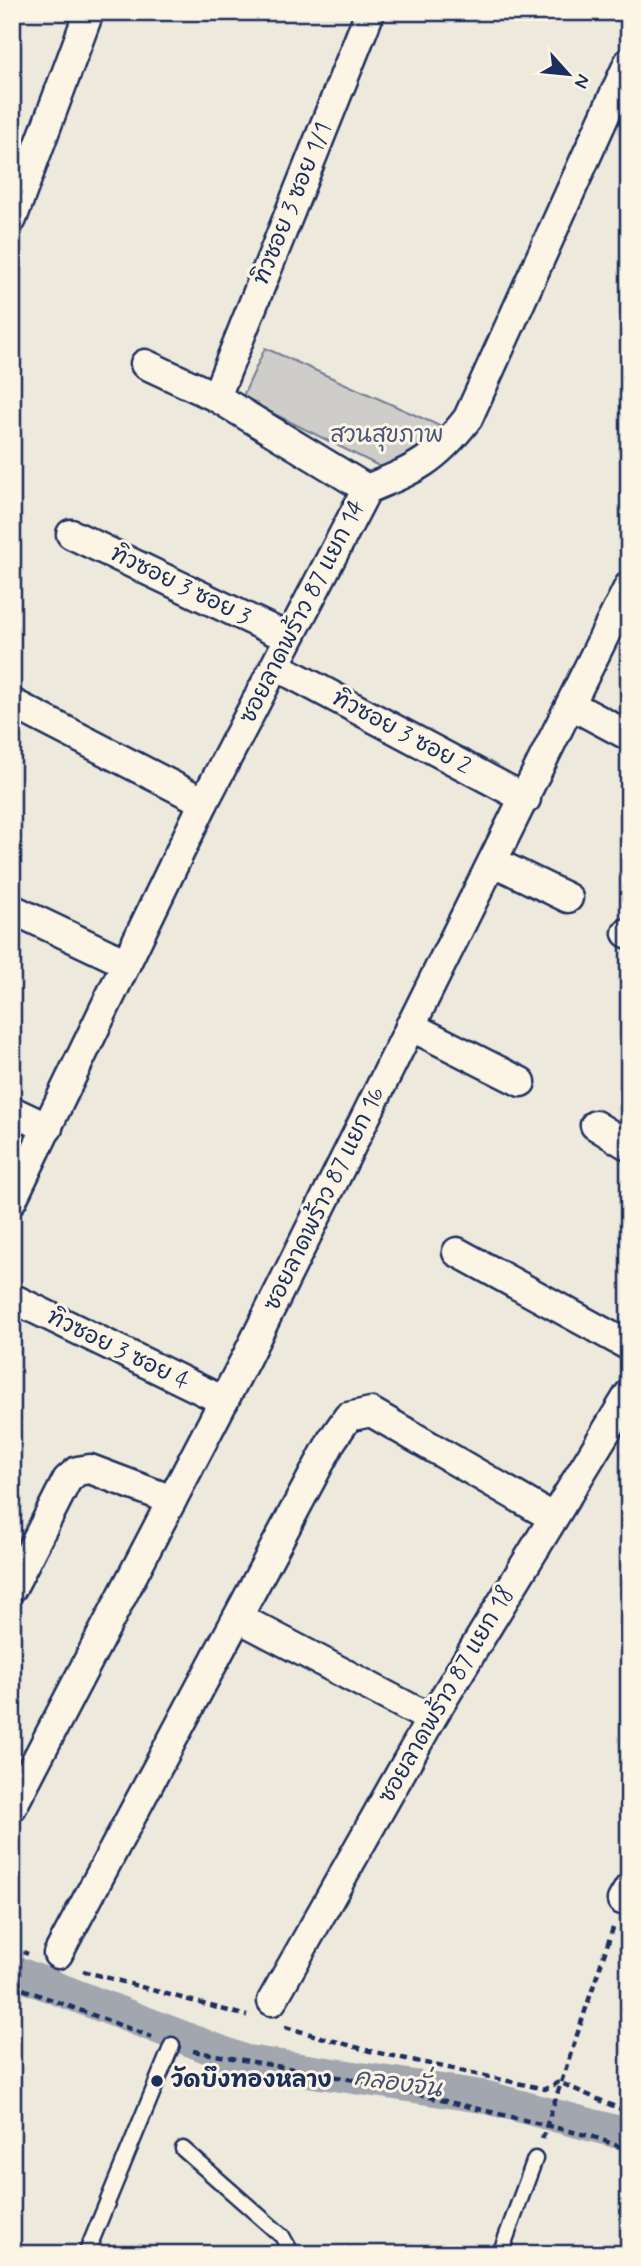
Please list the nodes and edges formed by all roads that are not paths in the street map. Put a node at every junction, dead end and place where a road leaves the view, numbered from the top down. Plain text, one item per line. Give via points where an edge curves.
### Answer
1 (89, 12) edge
2 (370, 12) edge
3 (629, 62) edge
4 (12, 219) edge
5 (145, 364) dead end
6 (216, 397) junction
7 (367, 489) junction
8 (71, 534) dead end
9 (629, 586) edge
10 (289, 638) junction
11 (276, 666) junction
12 (12, 703) edge
13 (572, 705) junction
14 (629, 736) edge
15 (526, 799) junction
16 (204, 802) junction
17 (494, 862) junction
18 (568, 898) dead end
19 (12, 909) edge
20 (126, 963) junction
21 (410, 1026) junction
22 (522, 1082) dead end
23 (12, 1111) edge
24 (595, 1125) dead end
25 (48, 1128) junction
26 (629, 1146) edge
27 (12, 1200) edge
28 (457, 1252) dead end
29 (12, 1298) edge
30 (629, 1346) edge
31 (629, 1394) edge
32 (224, 1402) junction
33 (172, 1500) junction
34 (552, 1517) junction
35 (12, 1588) edge
36 (239, 1618) junction
37 (431, 1719) junction
38 (12, 1807) edge
39 (56, 1960) road end
40 (266, 2014) road end
41 (172, 2045) road end
42 (183, 2149) dead end
43 (535, 2160) dead end
44 (86, 2254) edge
45 (292, 2254) edge
46 (500, 2254) edge

1 - 4 street
2 - 6 street, ทิวซอย 3 ซอย 1/1
3 - 7 street, ซอยลาดพร้าว 87 แยก 14 via 468,418 447,446 419,468
5 - 6 street
6 - 7 street
7 - 10 street, ซอยลาดพร้าว 87 แยก 14
8 - 10 street, ทิวซอย 3 ซอย 3
9 - 13 street, ซอยลาดพร้าว 87 แยก 16
10 - 11 street, ซอยลาดพร้าว 87 แยก 14
11 - 15 street, ทิวซอย 3 ซอย 2
11 - 16 street, ซอยลาดพร้าว 87 แยก 14
12 - 16 street
13 - 14 street
13 - 15 street, ซอยลาดพร้าว 87 แยก 16
15 - 17 street, ซอยลาดพร้าว 87 แยก 16
16 - 20 street, ซอยลาดพร้าว 87 แยก 14
17 - 18 street
17 - 21 street, ซอยลาดพร้าว 87 แยก 16
19 - 20 street
20 - 25 street, ซอยลาดพร้าว 87 แยก 14
21 - 22 street
21 - 32 street, ซอยลาดพร้าว 87 แยก 16
23 - 25 street
24 - 26 street
25 - 27 street, ซอยลาดพร้าว 87 แยก 14
28 - 30 street
29 - 32 street, ทิวซอย 3 ซอย 4
31 - 34 street, ซอยลาดพร้าว 87 แยก 18
32 - 33 street, ซอยลาดพร้าว 87 แยก 16
33 - 35 street via 90,1469 77,1471 67,1480
33 - 38 street, ซอยลาดพร้าว 87 แยก 16
34 - 36 street via 370,1412 348,1417
34 - 37 street, ซอยลาดพร้าว 87 แยก 18
36 - 37 street
36 - 39 street
37 - 40 street, ซอยลาดพร้าว 87 แยก 18
41 - 44 lane
42 - 45 lane via 282,2236
43 - 46 lane

